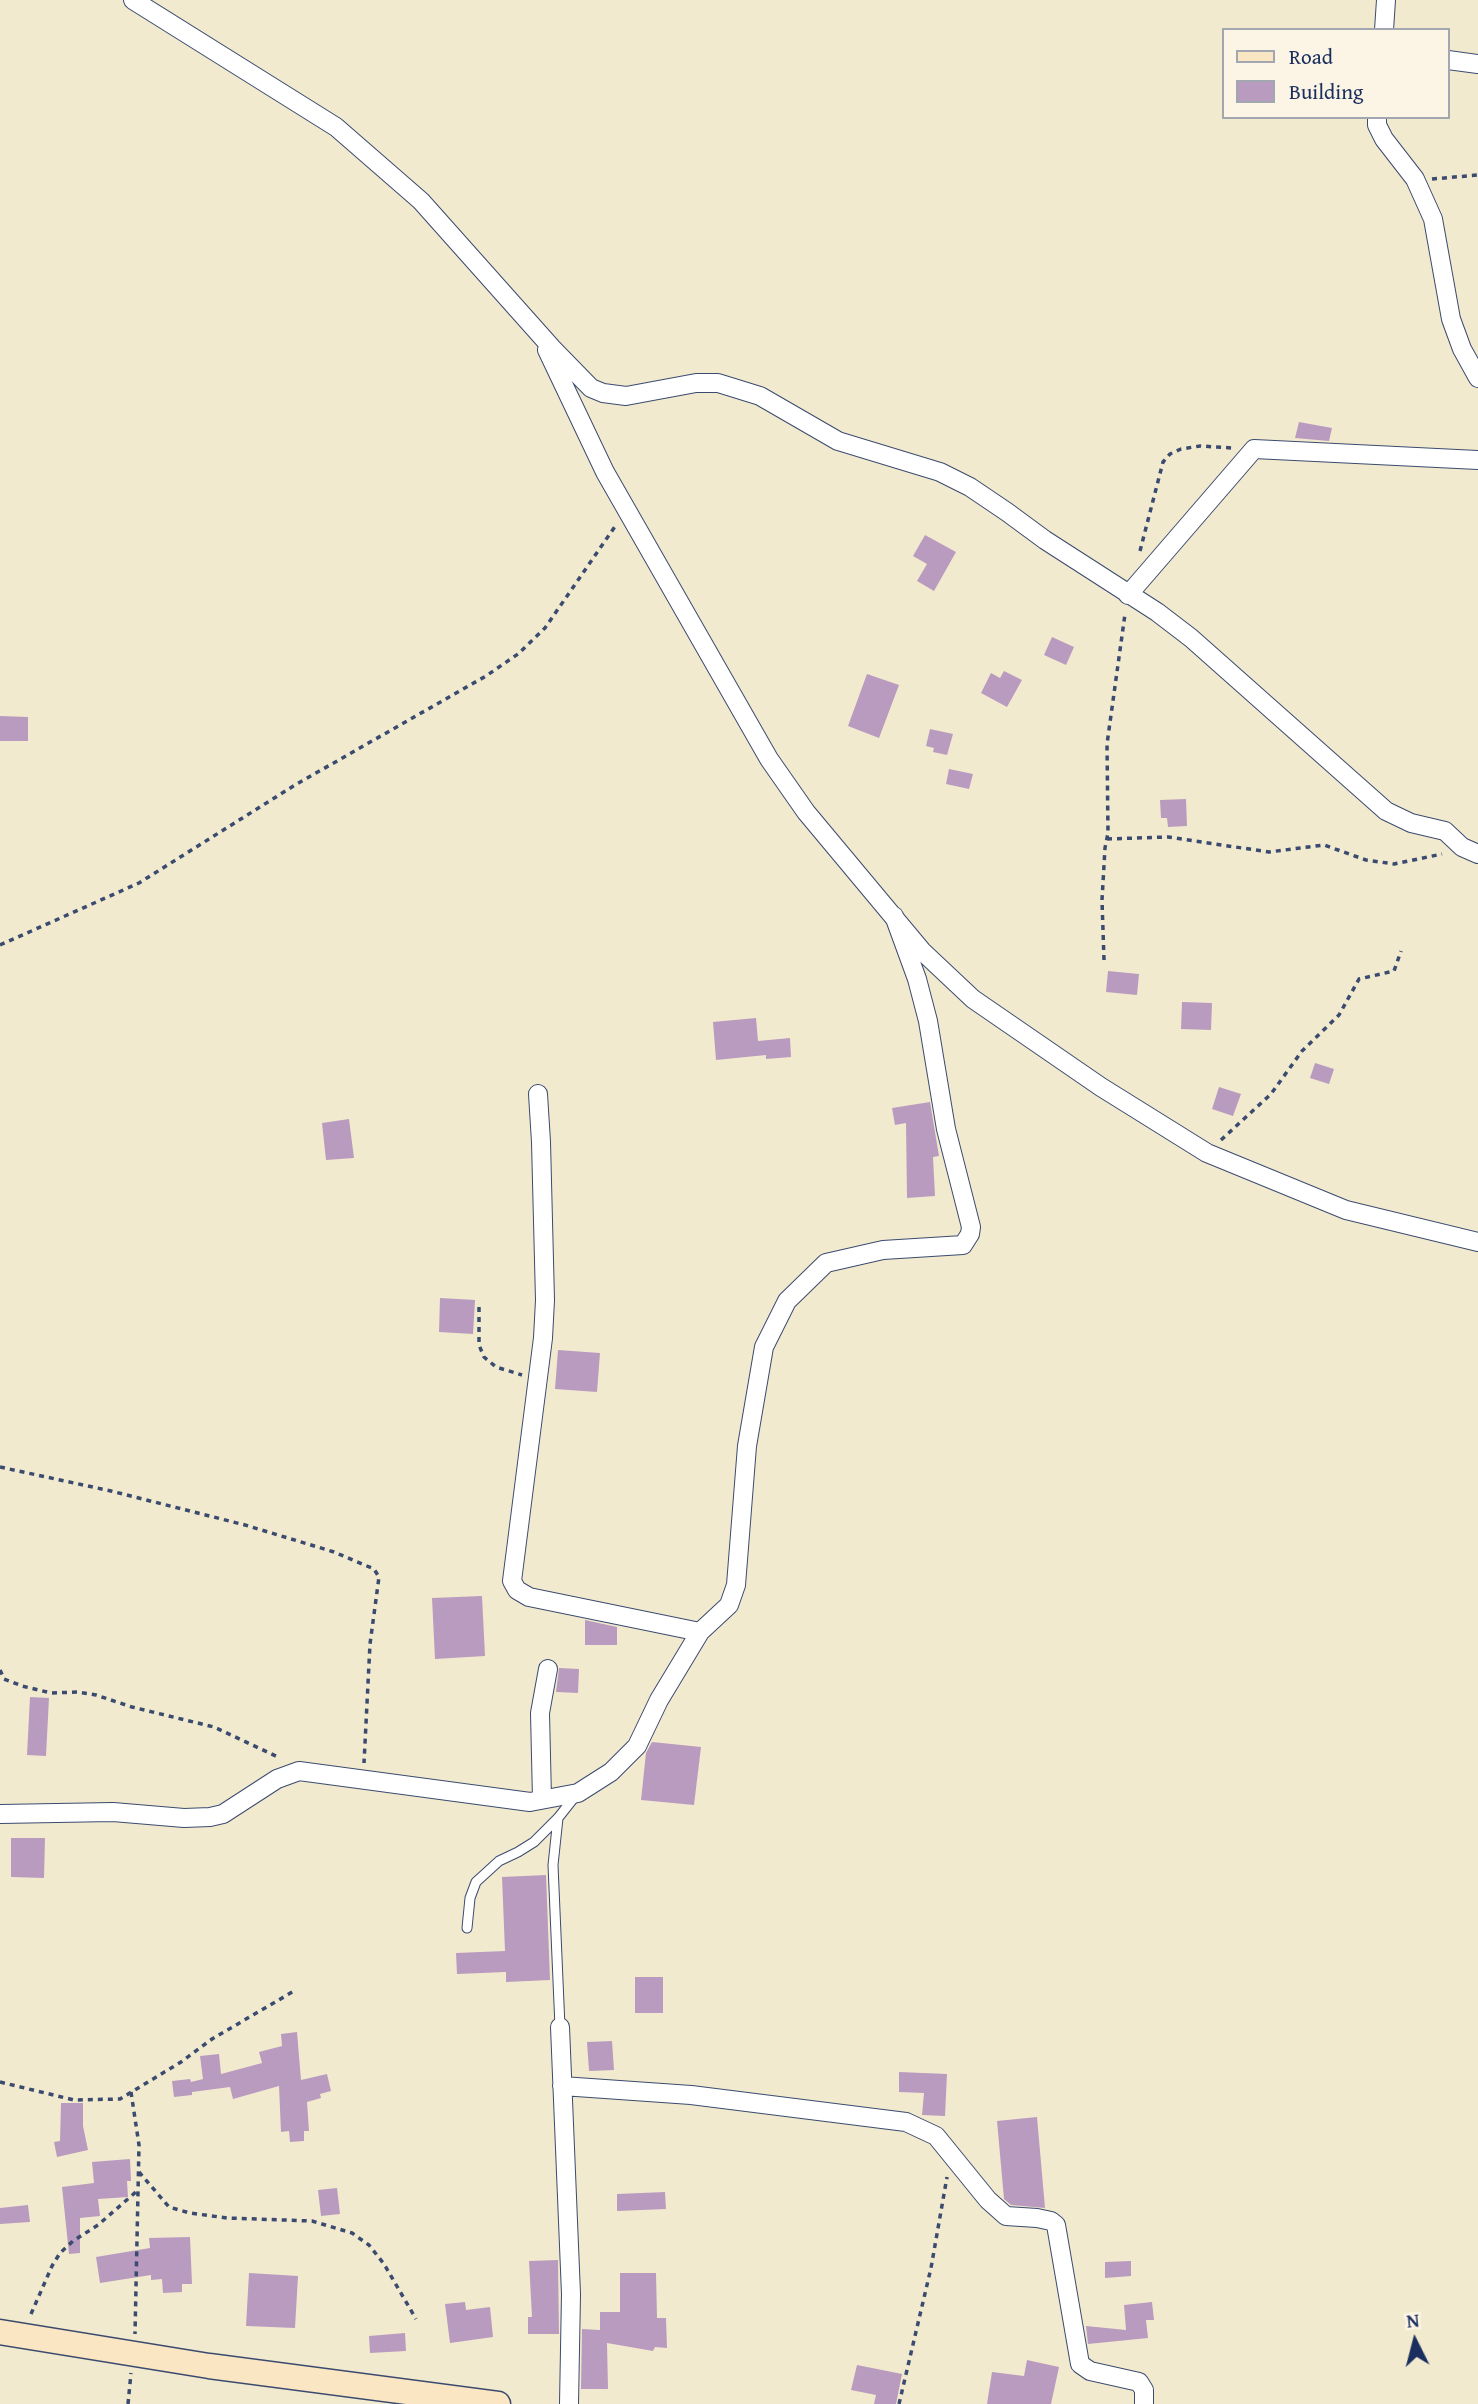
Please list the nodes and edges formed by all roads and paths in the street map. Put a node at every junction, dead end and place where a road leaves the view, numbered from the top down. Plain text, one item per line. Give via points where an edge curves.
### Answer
1 (133, 0) edge
2 (1386, 0) edge
3 (1384, 28) edge
4 (1450, 60) edge
5 (1478, 64) edge
6 (1377, 119) edge
7 (1478, 175) edge
8 (1416, 181) junction
9 (538, 333) junction
10 (1478, 378) edge
11 (1254, 449) junction
12 (1478, 460) edge
13 (626, 510) junction
14 (1131, 591) junction
15 (1107, 839) junction
16 (1472, 852) edge
17 (894, 916) junction
18 (0, 945) edge
19 (1401, 951) dead end
20 (1104, 960) dead end
21 (538, 1094) dead end
22 (1207, 1153) junction
23 (1478, 1242) edge
24 (479, 1307) dead end
25 (538, 1379) junction
26 (0, 1467) edge
27 (700, 1632) junction
28 (548, 1669) dead end
29 (0, 1670) edge
30 (299, 1771) junction
31 (363, 1779) junction
32 (578, 1793) junction
33 (542, 1799) junction
34 (0, 1814) edge
35 (558, 1818) junction
36 (467, 1928) dead end
37 (294, 1991) dead end
38 (559, 2027) joint
39 (0, 2082) edge
40 (562, 2086) junction
41 (131, 2092) junction
42 (950, 2155) junction
43 (139, 2172) junction
44 (139, 2190) junction
45 (416, 2319) dead end
46 (10, 2333) edge
47 (133, 2354) junction
48 (128, 2404) edge
49 (498, 2404) edge
50 (569, 2404) edge
51 (900, 2404) edge
52 (1144, 2404) edge

1 - 9 street via 336,127 421,201
2 - 3 street
4 - 5 street
6 - 8 street via 1384,139
7 - 8 path
8 - 10 street via 1433,219 1451,319
9 - 13 street
9 - 14 street via 591,388 603,393 626,396 718,383 760,396 838,441 940,472
11 - 12 street
11 - 14 street
11 - 14 path via 1200,446 1181,449 1163,462
13 - 17 street via 769,760 806,812
13 - 18 path via 545,628 518,654 139,883
14 - 15 path via 1107,744
14 - 16 street via 1191,638 1385,811 1445,831
15 - 16 path via 1168,837 1269,852 1324,845 1394,864
15 - 20 path
17 - 22 street via 922,951 973,999
17 - 27 street via 928,1021 946,1129 971,1234 963,1245 883,1250 825,1263 787,1301 764,1347 747,1446 736,1584 729,1605
19 - 22 path via 1394,971 1361,977 1339,1015 1302,1051 1271,1094
21 - 25 street via 545,1300
22 - 23 street via 1346,1210
24 - 25 path via 479,1345 484,1357 496,1367
25 - 27 street via 511,1576 517,1590 529,1597
26 - 31 path via 245,1525 374,1569 379,1577 370,1644
27 - 32 street via 637,1746 611,1772
28 - 33 street via 540,1713
29 - 30 path via 4,1679 22,1686 96,1695 214,1727
30 - 31 street
30 - 34 street via 210,1817 91,1811
31 - 33 street via 522,1802
32 - 33 street
32 - 35 lane
35 - 36 lane via 534,1842 499,1861 476,1882
35 - 38 lane via 553,1865
37 - 41 path
38 - 40 street
39 - 41 path via 74,2100 120,2099
40 - 42 street via 691,2095 906,2122 936,2136
40 - 50 street
41 - 43 path
42 - 51 path via 932,2268
42 - 52 street via 1006,2216 1037,2218 1056,2225 1080,2364 1090,2371 1139,2382
43 - 44 path
43 - 45 path via 169,2207 227,2218 312,2221 352,2233 384,2264
44 - 46 path via 60,2253 35,2307
44 - 47 path
46 - 47 street
47 - 48 path
47 - 49 street

